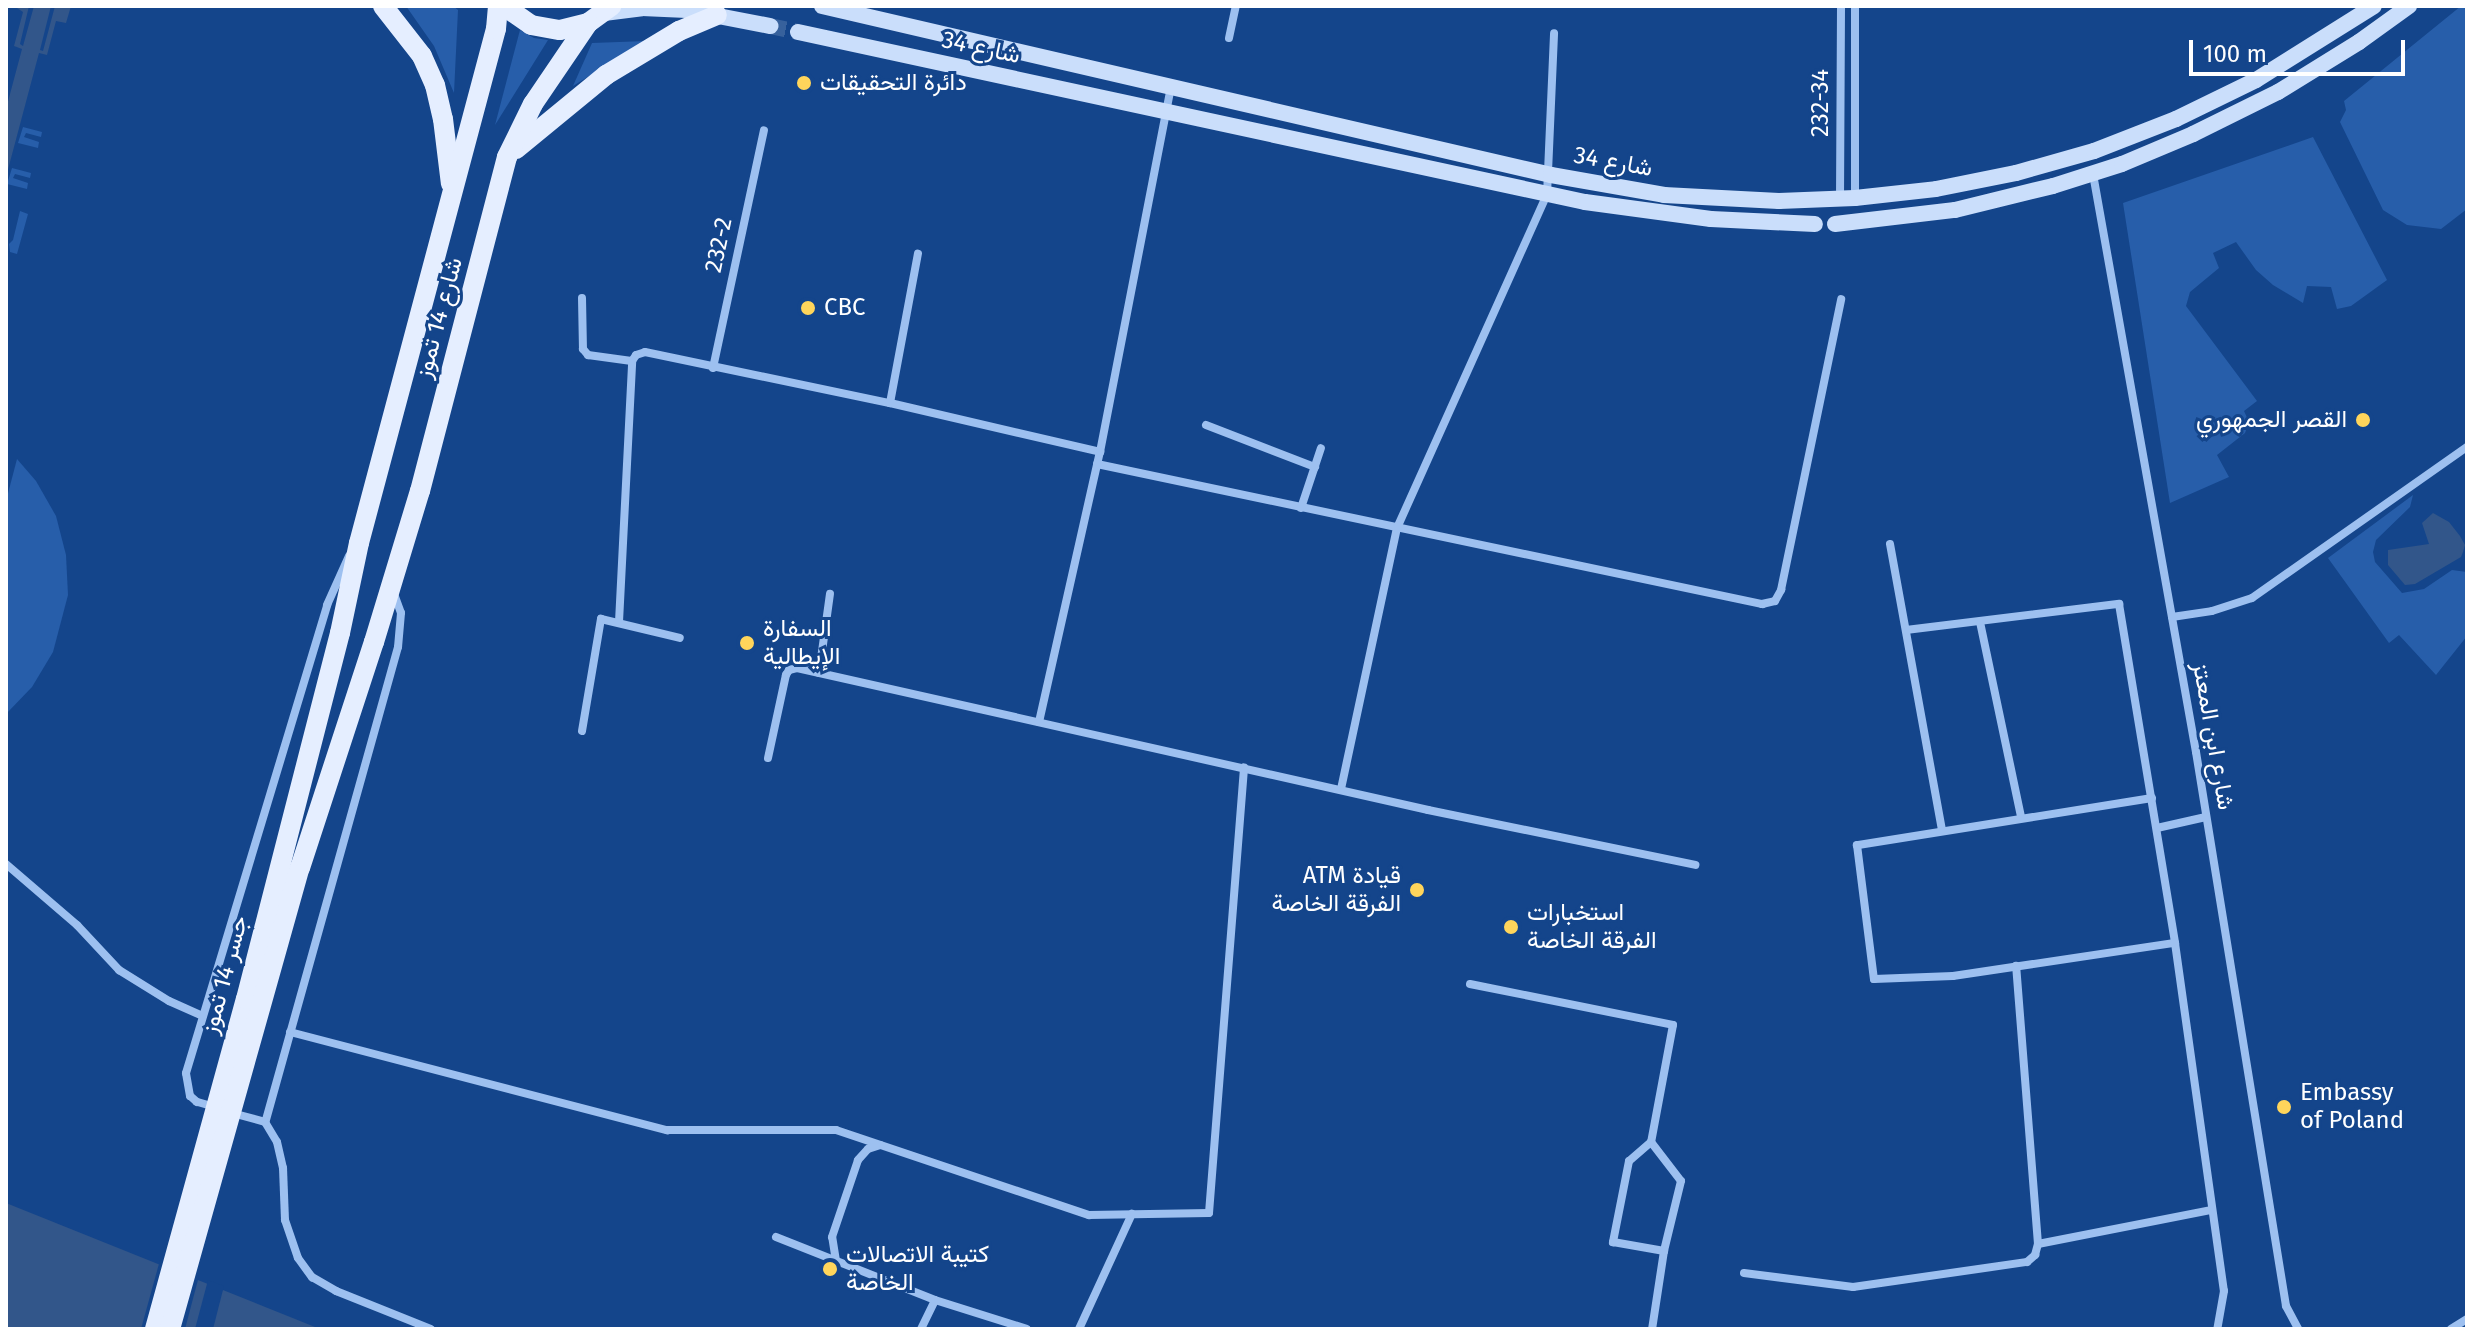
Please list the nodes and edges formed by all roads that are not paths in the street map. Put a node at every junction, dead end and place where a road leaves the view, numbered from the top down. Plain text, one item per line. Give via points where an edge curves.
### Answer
1 (383, 6) edge
2 (501, 6) edge
3 (822, 6) edge
4 (1236, 6) edge
5 (1841, 6) edge
6 (1855, 6) edge
7 (2374, 6) edge
8 (2409, 6) edge
9 (601, 14) edge
10 (717, 15) junction
11 (770, 26) tunnel mouth
12 (798, 32) tunnel mouth
13 (1554, 33) dead end
14 (1229, 38) dead end
15 (1171, 87) junction
16 (1166, 113) junction
17 (764, 130) dead end
18 (507, 157) junction
19 (2093, 174) junction
20 (1551, 175) junction
21 (1547, 195) junction
22 (452, 197) junction
23 (1848, 199) junction
24 (1815, 224) dead end
25 (1835, 224) dead end
26 (918, 254) dead end
27 (582, 298) dead end
28 (1841, 299) dead end
29 (632, 361) junction
30 (713, 368) junction
31 (890, 403) junction
32 (1206, 425) dead end
33 (2467, 447) edge
34 (1321, 448) dead end
35 (1100, 452) junction
36 (1097, 464) junction
37 (1315, 467) junction
38 (1301, 508) junction
39 (1397, 528) junction
40 (359, 543) junction
41 (1890, 544) dead end
42 (392, 589) junction
43 (830, 594) dead end
44 (2172, 617) junction
45 (619, 622) junction
46 (1980, 622) junction
47 (1906, 630) junction
48 (340, 633) joint
49 (680, 638) dead end
50 (374, 642) joint
51 (819, 673) junction
52 (1039, 722) junction
53 (582, 731) dead end
54 (768, 758) dead end
55 (1244, 767) junction
56 (1341, 789) junction
57 (2152, 798) junction
58 (2021, 817) junction
59 (2206, 817) junction
60 (2157, 828) junction
61 (1942, 830) junction
62 (6, 864) edge
63 (1695, 865) dead end
64 (2175, 943) junction
65 (2016, 966) junction
66 (1470, 984) dead end
67 (202, 1016) junction
68 (290, 1032) junction
69 (265, 1122) junction
70 (1651, 1142) junction
71 (880, 1145) junction
72 (2212, 1210) junction
73 (1132, 1214) junction
74 (776, 1237) dead end
75 (2038, 1244) junction
76 (1664, 1251) junction
77 (836, 1261) junction
78 (1744, 1273) dead end
79 (935, 1300) junction
80 (2467, 1319) edge
81 (155, 1329) edge
82 (170, 1329) edge
83 (431, 1329) edge
84 (921, 1329) edge
85 (1027, 1329) edge
86 (1079, 1329) edge
87 (1652, 1329) edge
88 (2217, 1329) edge
89 (2298, 1329) edge
90 (2451, 1329) edge

1 - 22 main road via 422,56 435,85
2 - 9 main road via 545,29 574,28
2 - 22 main road, شارع 14 تموز
3 - 15 main road, شارع 34
4 - 14 street
5 - 23 street, 232-34
6 - 23 street, 232-34
7 - 23 main road, شارع 34 via 2256,80 2094,151 1976,181
8 - 19 main road via 2278,92
9 - 10 main road via 664,8
9 - 18 main road, شارع 14 تموز via 533,104
10 - 11 main road
10 - 18 main road via 606,75
12 - 16 main road, شارع 34
13 - 20 street
15 - 16 street
15 - 20 main road, شارع 34
16 - 21 main road, شارع 34
16 - 35 street
17 - 30 street, 232-2
18 - 42 main road, شارع 14 تموز
19 - 25 main road via 1955,210
19 - 44 street, شارع ابن المعتز
20 - 21 street
20 - 23 main road, شارع 34 via 1702,199
21 - 24 main road, شارع 34 via 1667,215
21 - 39 street
22 - 40 main road, شارع 14 تموز
26 - 31 street
27 - 29 street via 583,349 588,355
28 - 39 street via 1775,601 1762,604
29 - 30 street via 645,352
29 - 45 street
30 - 31 street
31 - 35 street
32 - 37 street
33 - 44 street via 2252,598
34 - 37 street
35 - 36 street
36 - 38 street
36 - 52 street
37 - 38 street
38 - 39 street
39 - 56 street
40 - 48 main road, شارع 14 تموز
40 - 67 street via 327,605
41 - 47 street
42 - 50 main road, شارع 14 تموز
42 - 68 street via 401,613 398,647
43 - 51 street
44 - 59 street, شارع ابن المعتز
45 - 49 street
45 - 53 street via 601,619 598,624
46 - 47 street
46 - 57 street via 2119,604
46 - 58 street
47 - 61 street
48 - 81 main road, جسر 14 تموز, bridge
50 - 82 main road, جسر 14 تموز, bridge via 296,883
51 - 52 street
51 - 54 street via 797,668 786,675
52 - 55 street
55 - 56 street
55 - 73 street via 1209,1213
56 - 63 street
57 - 58 street
57 - 60 street
58 - 61 street
59 - 60 street
59 - 89 street, شارع ابن المعتز via 2286,1306
60 - 64 street
61 - 65 street via 1857,845 1874,979 1953,976
62 - 67 street via 77,925 119,970
64 - 65 street
64 - 72 street
65 - 75 street
66 - 70 street via 1673,1025
67 - 69 street via 186,1073 190,1096
68 - 69 street
68 - 71 street via 667,1130 836,1130
69 - 83 street via 283,1168 285,1220 298,1258 312,1277
70 - 76 street via 1681,1181
70 - 76 street via 1629,1161 1613,1242
71 - 73 street via 1089,1215
71 - 77 street via 858,1160 832,1237
72 - 75 street
72 - 88 street via 2224,1291
73 - 86 street
74 - 77 street
75 - 78 street via 2027,1262 1853,1287
76 - 87 street
77 - 79 street
79 - 84 street
79 - 85 street
80 - 90 street

